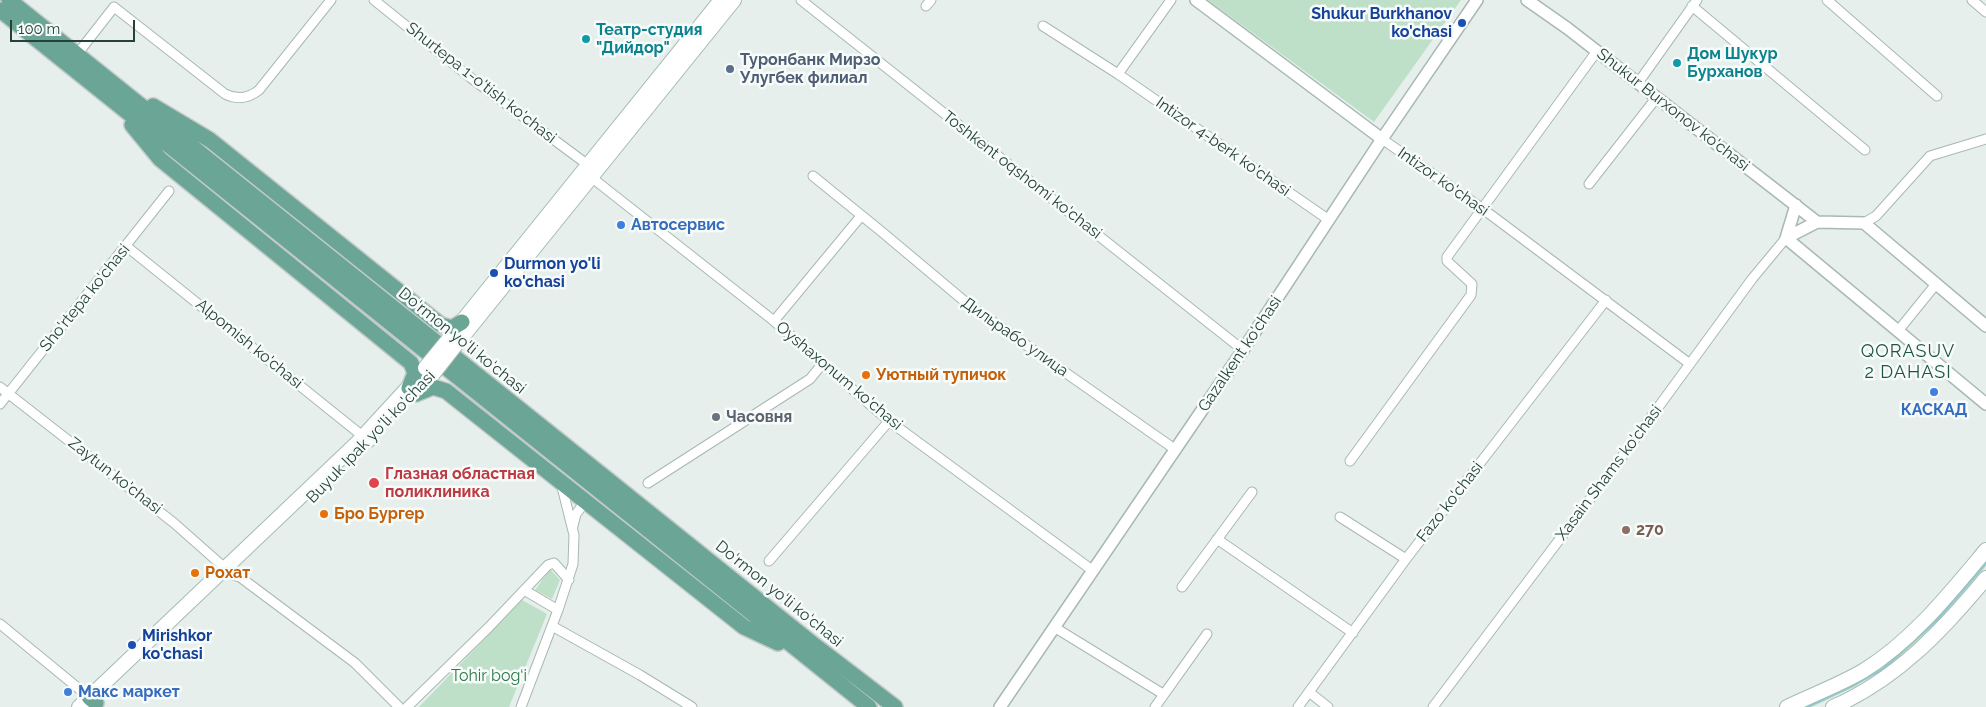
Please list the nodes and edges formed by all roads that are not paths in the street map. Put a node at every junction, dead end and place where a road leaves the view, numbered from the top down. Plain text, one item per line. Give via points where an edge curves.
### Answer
1 (9, 0) edge
2 (331, 0) edge
3 (374, 0) edge
4 (721, 0) edge
5 (734, 0) edge
6 (801, 0) edge
7 (1171, 0) edge
8 (1196, 0) edge
9 (1477, 0) edge
10 (1527, 0) edge
11 (1826, 0) edge
12 (1972, 0) edge
13 (1695, 3) edge
14 (0, 10) edge
15 (1986, 12) edge
16 (1043, 26) dead end
17 (1597, 51) junction
18 (73, 60) junction
19 (1118, 74) junction
20 (1638, 82) junction
21 (113, 92) junction
22 (1937, 96) dead end
23 (1657, 97) junction
24 (1382, 139) junction
25 (1986, 139) edge
26 (1865, 150) dead end
27 (590, 171) junction
28 (813, 176) dead end
29 (1589, 184) dead end
30 (169, 191) dead end
31 (1796, 205) junction
32 (1483, 209) junction
33 (861, 216) junction
34 (1329, 220) junction
35 (1817, 222) junction
36 (1864, 224) junction
37 (1786, 238) junction
38 (126, 246) junction
39 (1936, 284) junction
40 (1606, 300) junction
41 (774, 321) junction
42 (462, 322) junction
43 (1986, 326) edge
44 (1898, 331) junction
45 (452, 343) junction
46 (1244, 350) junction
47 (823, 363) junction
48 (1690, 364) junction
49 (0, 387) edge
50 (413, 391) junction
51 (8, 393) junction
52 (0, 404) edge
53 (1986, 404) edge
54 (889, 420) junction
55 (367, 439) junction
56 (1176, 450) junction
57 (1350, 461) dead end
58 (561, 483) junction
59 (648, 483) dead end
60 (1252, 492) dead end
61 (585, 502) junction
62 (1340, 517) dead end
63 (573, 529) junction
64 (1217, 539) junction
65 (1986, 550) edge
66 (1406, 559) junction
67 (769, 561) dead end
68 (1092, 570) junction
69 (229, 572) junction
70 (1986, 578) edge
71 (568, 580) junction
72 (1182, 587) dead end
73 (524, 590) junction
74 (558, 610) junction
75 (0, 624) edge
76 (552, 626) junction
77 (1054, 627) junction
78 (1354, 633) junction
79 (1207, 634) dead end
80 (804, 656) junction
81 (1309, 692) junction
82 (1163, 694) junction
83 (92, 704) edge
84 (399, 707) edge
85 (408, 707) edge
86 (521, 707) edge
87 (692, 707) edge
88 (869, 707) edge
89 (895, 707) edge
90 (1000, 707) edge
91 (1155, 707) edge
92 (1298, 707) edge
93 (1328, 707) edge
94 (1433, 707) edge
95 (1787, 707) edge
96 (1833, 707) edge

1 - 18 main road, Do‘rmon yo‘li ko‘chasi
2 - 18 street via 259,90 246,97 234,98 225,94 114,7
3 - 27 street, Shurtepa 1-o'tish ko'chasi
4 - 27 main road, Buyuk Ipak yo'li ko'chasi
5 - 27 main road, Buyuk Ipak yo'li ko'chasi
6 - 46 street, Toshkent oqshomi ko'chasi
7 - 19 street
8 - 24 street, Intizor ko'chasi
9 - 24 street, Gazalkent ko'chasi
10 - 17 street, Shukur Burxonov ko'chasi
11 - 22 street
12 - 15 street
13 - 20 street
13 - 26 street
14 - 18 main road, Do‘rmon yo‘li ko‘chasi
16 - 19 street, Intizor 4-berk ko'chasi
17 - 20 street, Shukur Burxonov ko'chasi
17 - 32 street
18 - 21 main road, Do‘rmon yo‘li ko‘chasi
19 - 34 street, Intizor 4-berk ko'chasi
20 - 23 street, Shukur Burxonov ko'chasi
21 - 42 main road via 179,120 210,140 441,325 452,328
21 - 50 main road via 160,159 410,363 415,373
21 - 80 main road, Do‘rmon yo‘li ko‘chasi
21 - 89 main road, Do‘rmon yo‘li ko‘chasi
23 - 29 street
23 - 31 street, Shukur Burxonov ko'chasi
24 - 32 street, Intizor ko'chasi
24 - 34 street, Gazalkent ko'chasi
25 - 36 street via 1930,156 1876,216
27 - 41 street, Oyshaxonum ko'chasi
27 - 42 main road, Buyuk Ipak yo'li ko'chasi
27 - 45 main road, Buyuk Ipak yo'li ko'chasi
28 - 33 street, Дильрабо улица
30 - 38 street, Sho'rtepa ko'chasi
31 - 35 street, Shukur Burxonov ko'chasi
31 - 37 street
32 - 40 street, Intizor ko'chasi
32 - 57 street via 1447,257 1447,261 1472,284 1471,295
33 - 41 street
33 - 56 street, Дильрабо улица via 969,305
34 - 46 street, Gazalkent ko'chasi
35 - 36 street
35 - 37 street
36 - 39 street
37 - 44 street
37 - 48 street, Xasain Shams ko'chasi
38 - 51 street, Sho'rtepa ko'chasi
38 - 55 street, Alpomish ko'chasi
39 - 43 street
39 - 44 street
40 - 48 street, Intizor ko'chasi
40 - 66 street, Fazo ko'chasi
41 - 47 street, Oyshaxonum ko'chasi
42 - 45 main road, Buyuk Ipak yo'li ko'chasi
44 - 53 street
45 - 50 main road, Buyuk Ipak yo'li ko'chasi, bridge
46 - 56 street, Gazalkent ko'chasi
47 - 54 street, Oyshaxonum ko'chasi
47 - 59 street via 810,379
48 - 94 street, Xasain Shams ko'chasi
49 - 51 street, Zaytun ko'chasi
50 - 55 main road, Buyuk Ipak yo'li ko'chasi
50 - 58 main road via 433,387 446,391
51 - 52 street, Sho'rtepa ko'chasi
51 - 69 street, Zaytun ko'chasi via 161,512
54 - 67 street
54 - 68 street, Oyshaxonum ko'chasi
55 - 69 main road, Buyuk Ipak yo'li ko'chasi
56 - 68 street, Gazalkent ko'chasi
58 - 61 main road
58 - 63 street
60 - 64 street
61 - 63 street via 575,517
61 - 80 main road via 744,626
62 - 66 street
63 - 71 street via 574,555
64 - 72 street
64 - 78 street
65 - 95 main road via 1924,620 1885,655 1854,676
66 - 78 street, Fazo ko'chasi
68 - 77 street, Gazalkent ko'chasi
69 - 83 main road, Buyuk Ipak yo'li ko'chasi
69 - 84 street, Zaytun ko'chasi via 355,663
70 - 96 main road via 1918,653 1874,686
71 - 73 street via 551,563
71 - 74 street
73 - 74 street
73 - 85 street
74 - 76 street
75 - 83 street
76 - 86 street
76 - 87 street
77 - 82 street
77 - 90 street, Gazalkent ko'chasi
78 - 81 street, Fazo ko'chasi
79 - 82 street
80 - 88 main road, Do‘rmon yo‘li ko‘chasi
81 - 92 street, Fazo ko'chasi
81 - 93 street
82 - 91 street

